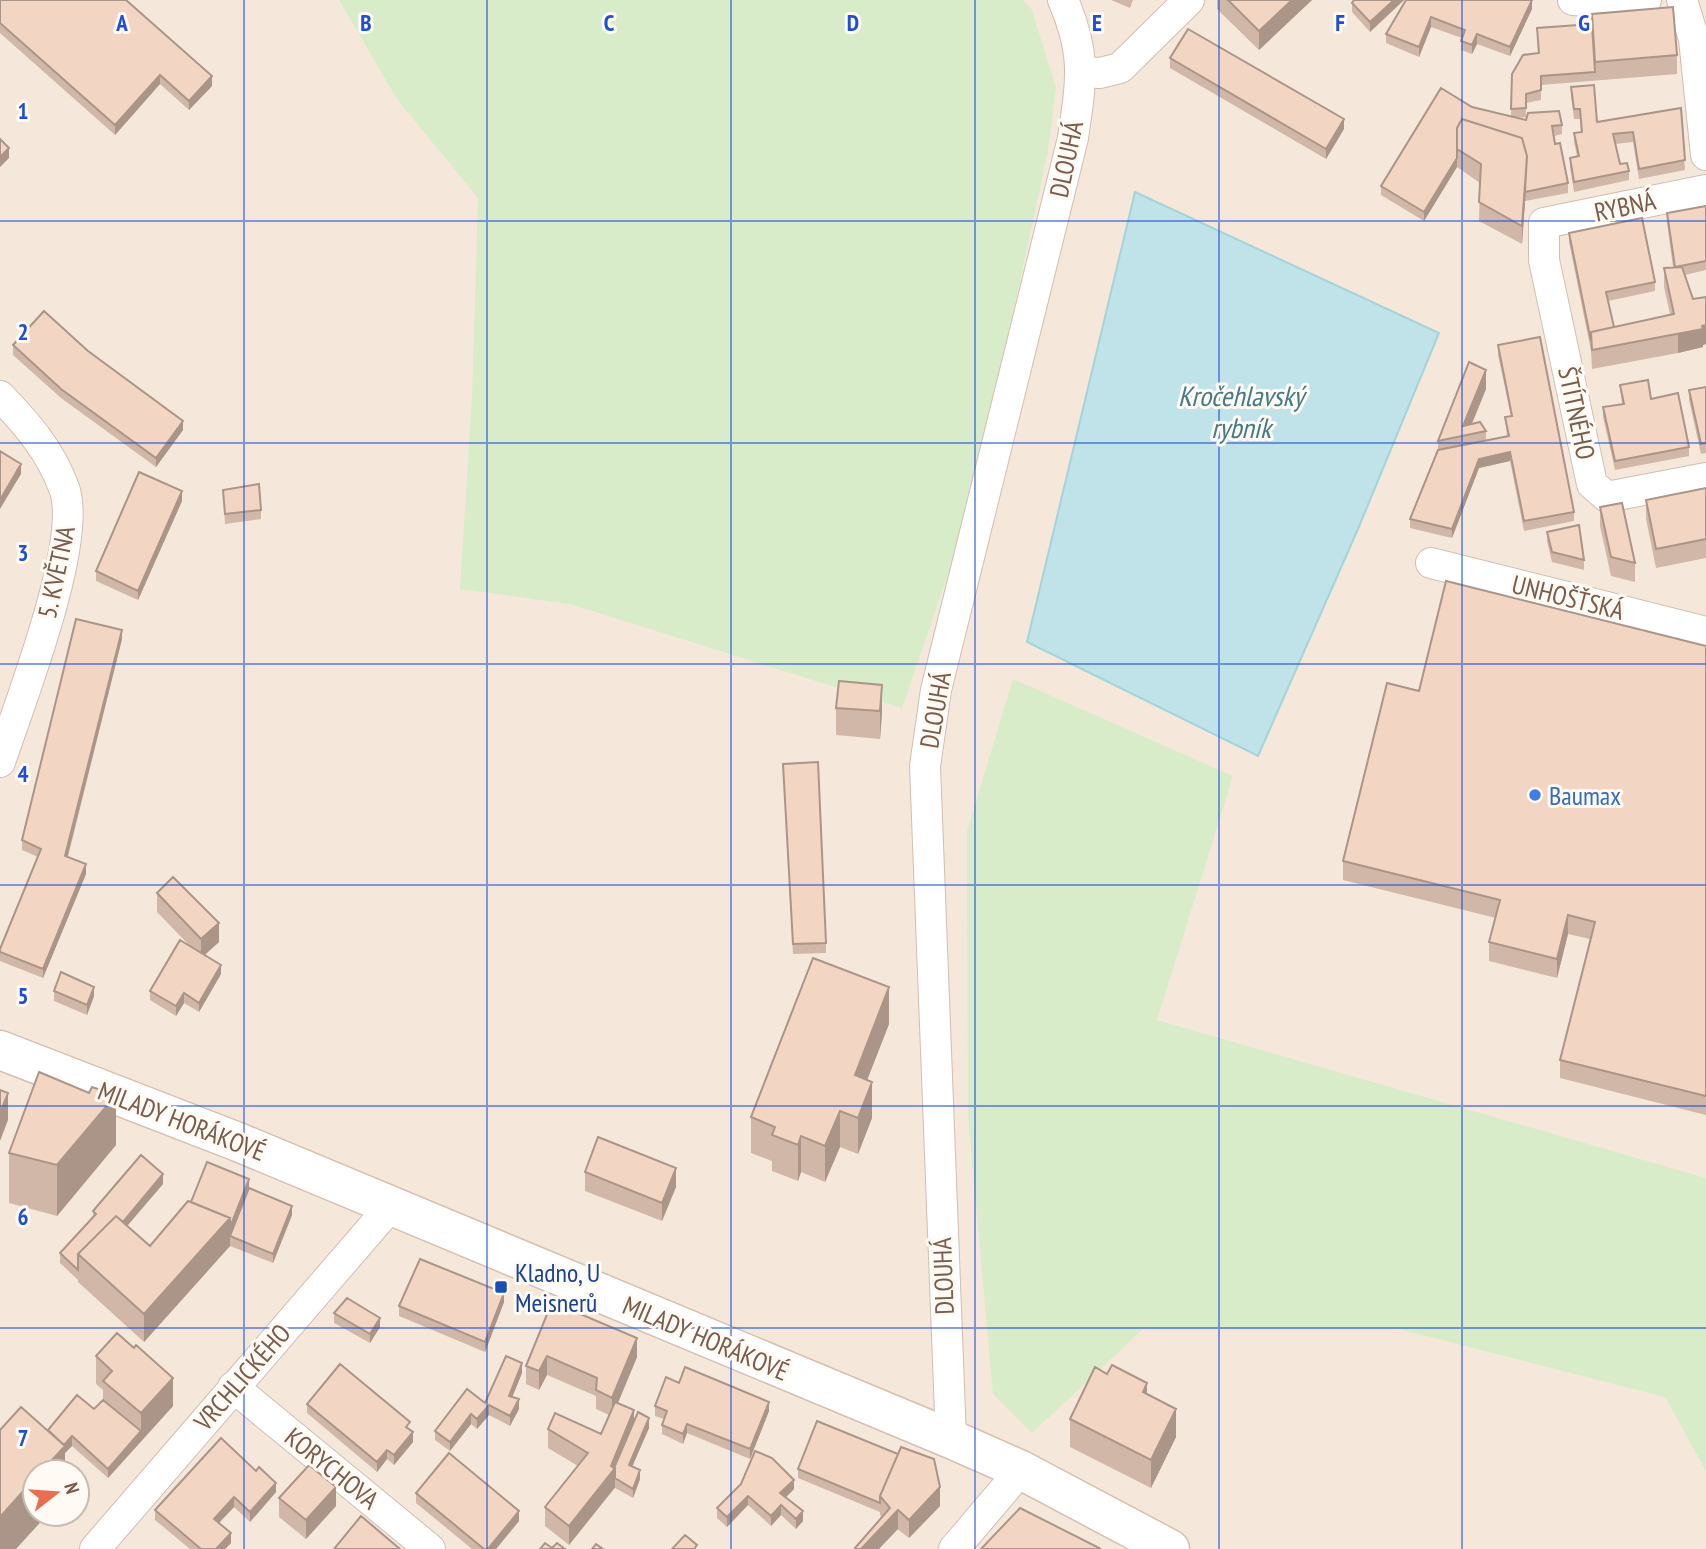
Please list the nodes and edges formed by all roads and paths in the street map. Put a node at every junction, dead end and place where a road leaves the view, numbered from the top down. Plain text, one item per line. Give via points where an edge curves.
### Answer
1 (1063, 0) edge
2 (1189, 0) edge
3 (1573, 0) edge
4 (1646, 0) edge
5 (1682, 0) edge
6 (1082, 72) junction
7 (1706, 155) edge
8 (1706, 190) edge
9 (1544, 223) joint
10 (0, 396) edge
11 (1706, 478) edge
12 (1431, 563) dead end
13 (1706, 632) edge
14 (0, 762) edge
15 (0, 1050) edge
16 (390, 1207) junction
17 (233, 1387) junction
18 (951, 1439) junction
19 (1021, 1470) junction
20 (95, 1549) edge
21 (430, 1549) edge
22 (954, 1549) edge
23 (1170, 1549) edge

1 - 6 street, DLOUHÁ via 1073,24
2 - 6 street via 1120,68
3 - 4 street via 1634,4
5 - 7 street via 1695,39
6 - 18 street, DLOUHÁ via 1073,138 936,690 925,766
8 - 9 street, RYBNÁ
9 - 11 street, ŠTÍTNÉHO via 1544,260 1592,484 1607,498
10 - 14 street, 5. KVĚTNA via 40,438 65,489 69,521 54,600
12 - 13 street, UNHOŠŤSKÁ
15 - 16 main road, MILADY HORÁKOVÉ
16 - 17 street, VRCHLICKÉHO
16 - 18 main road, MILADY HORÁKOVÉ
17 - 20 street, VRCHLICKÉHO
17 - 21 street, KORYCHOVA
18 - 19 main road, MILADY HORÁKOVÉ
19 - 22 street
19 - 23 main road, MILADY HORÁKOVÉ

